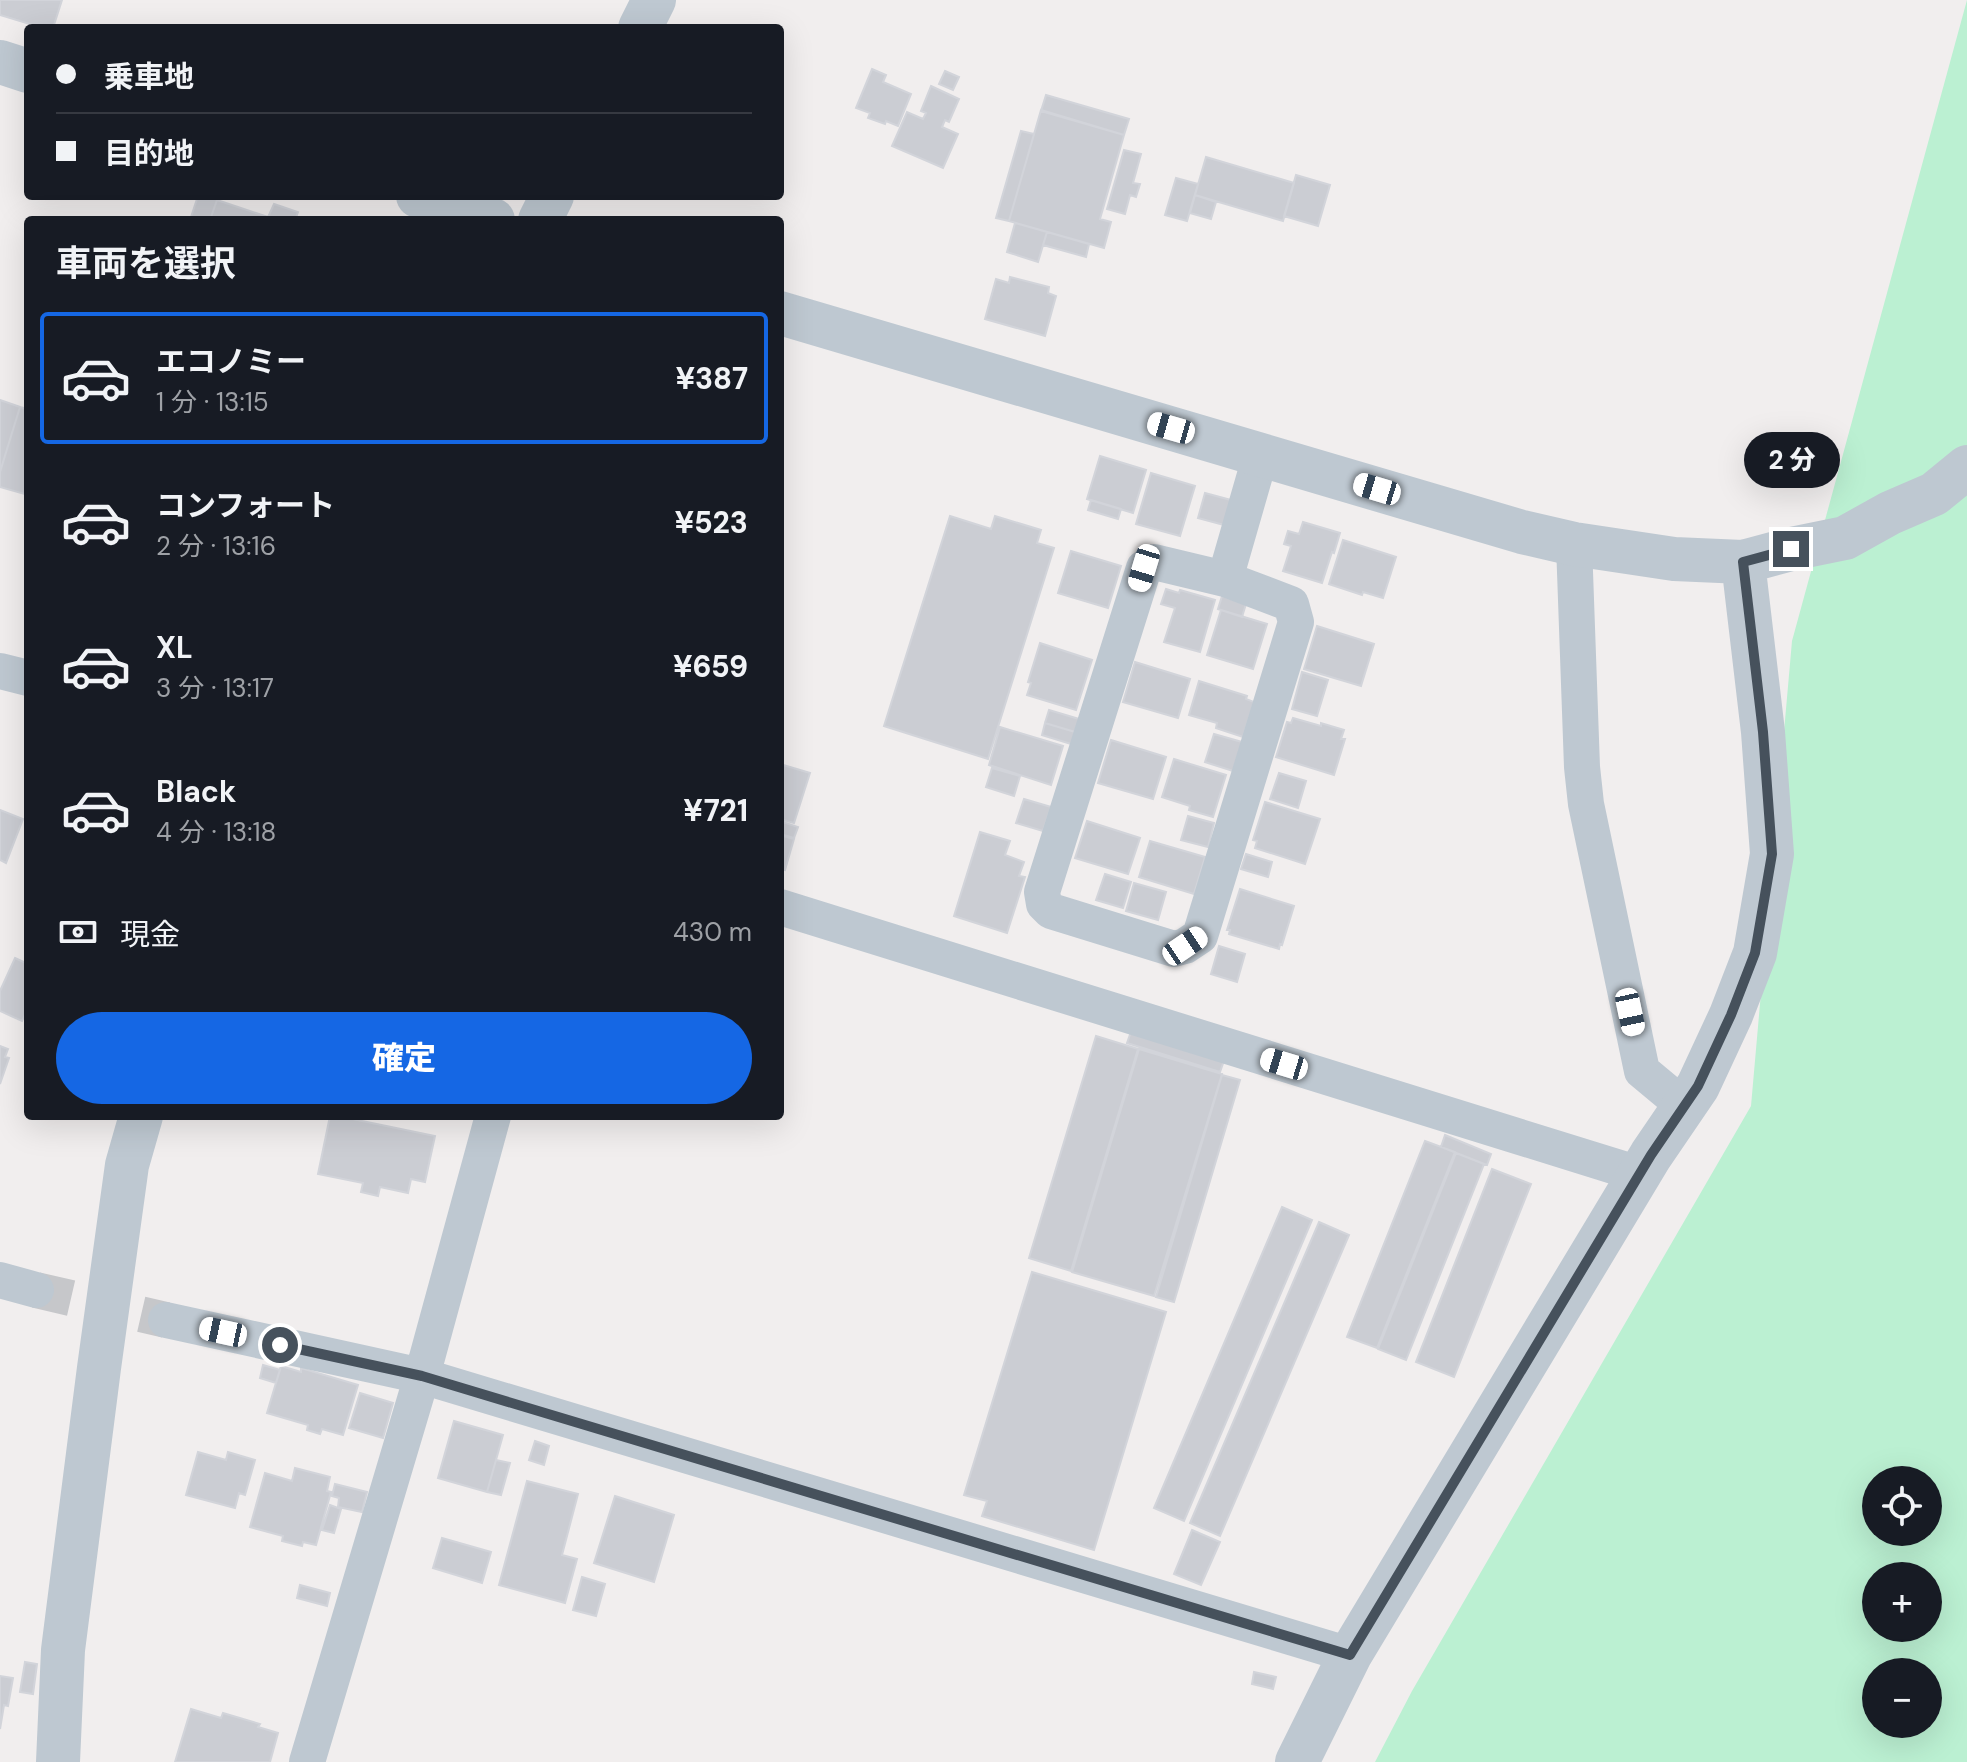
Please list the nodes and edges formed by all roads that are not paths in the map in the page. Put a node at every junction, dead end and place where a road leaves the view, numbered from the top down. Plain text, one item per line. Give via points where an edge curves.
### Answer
1 (654, 0) edge
2 (642, 24) edge
3 (0, 62) edge
4 (24, 70) edge
5 (430, 200) edge
6 (480, 216) edge
7 (784, 314) edge
8 (1261, 454) junction
9 (1967, 467) edge
10 (1574, 544) junction
11 (1743, 562) junction
12 (1225, 579) junction
13 (0, 671) edge
14 (24, 677) edge
15 (784, 908) edge
16 (1684, 1106) junction
17 (140, 1120) edge
18 (492, 1120) edge
19 (1639, 1174) junction
20 (0, 1280) edge
21 (36, 1290) tunnel mouth
22 (166, 1320) tunnel mouth
23 (422, 1376) junction
24 (1350, 1655) junction
25 (58, 1762) edge
26 (307, 1762) edge
27 (1297, 1762) edge

1 - 2 street
3 - 4 street
5 - 6 street
7 - 8 street
8 - 10 street
8 - 12 street
9 - 11 street via 1934,494 1845,538
10 - 11 street via 1674,559
10 - 16 street via 1586,804 1642,1071
11 - 16 street via 1772,854 1755,953 1731,1015
12 - 12 street via 1154,562 1144,568 1042,892 1051,911 1174,949 1200,936 1296,622 1291,604
13 - 14 street
15 - 19 street
16 - 19 street
17 - 25 street via 127,1165 63,1650
18 - 23 street
19 - 24 street
20 - 21 street
22 - 23 street
23 - 24 street
23 - 26 street
24 - 27 street

